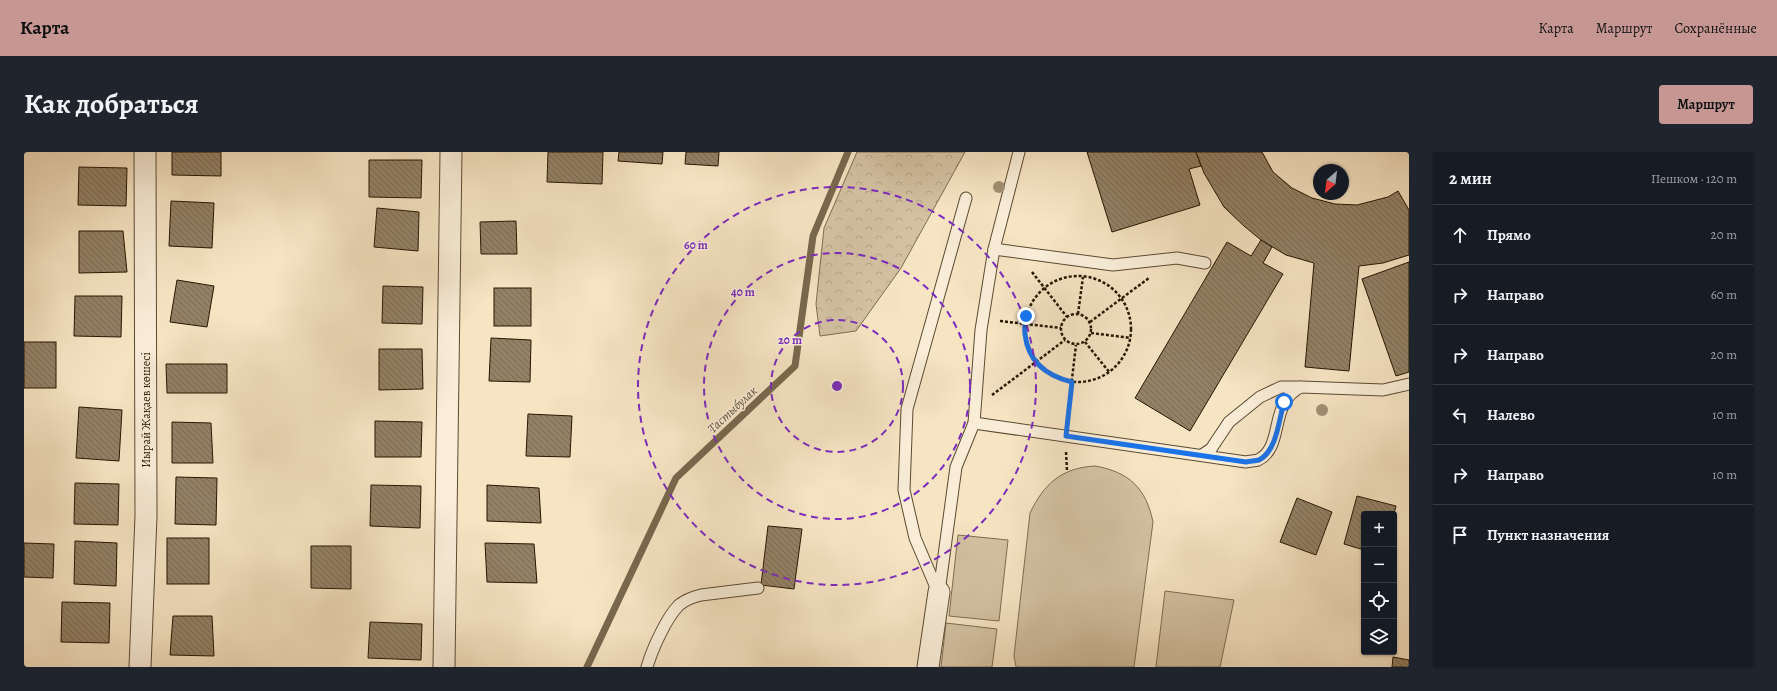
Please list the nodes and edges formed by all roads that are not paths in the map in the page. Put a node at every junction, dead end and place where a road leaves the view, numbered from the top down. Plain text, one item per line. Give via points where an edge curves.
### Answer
1 (144, 152) edge
2 (452, 152) edge
3 (1019, 152) edge
4 (966, 198) dead end
5 (994, 249) junction
6 (1205, 263) dead end
7 (1409, 384) edge
8 (1301, 387) junction
9 (974, 423) junction
10 (1202, 455) junction
11 (758, 588) dead end
12 (939, 592) junction
13 (140, 667) edge
14 (444, 667) edge
15 (647, 667) edge
16 (928, 667) edge

1 - 13 street, Иырай Жақаев көшесі via 146,516
2 - 14 street
3 - 5 lane
4 - 12 lane via 907,410 904,490 915,538
5 - 6 lane via 1113,265 1177,258
5 - 9 lane via 982,319
7 - 8 lane via 1383,390
8 - 10 lane via 1281,387 1260,397 1229,422 1211,449
8 - 10 lane via 1291,392 1284,402 1273,442 1268,452 1258,460 1246,462
9 - 10 lane
9 - 12 lane via 956,467
11 - 15 lane via 701,595 682,603 664,627
12 - 16 street

